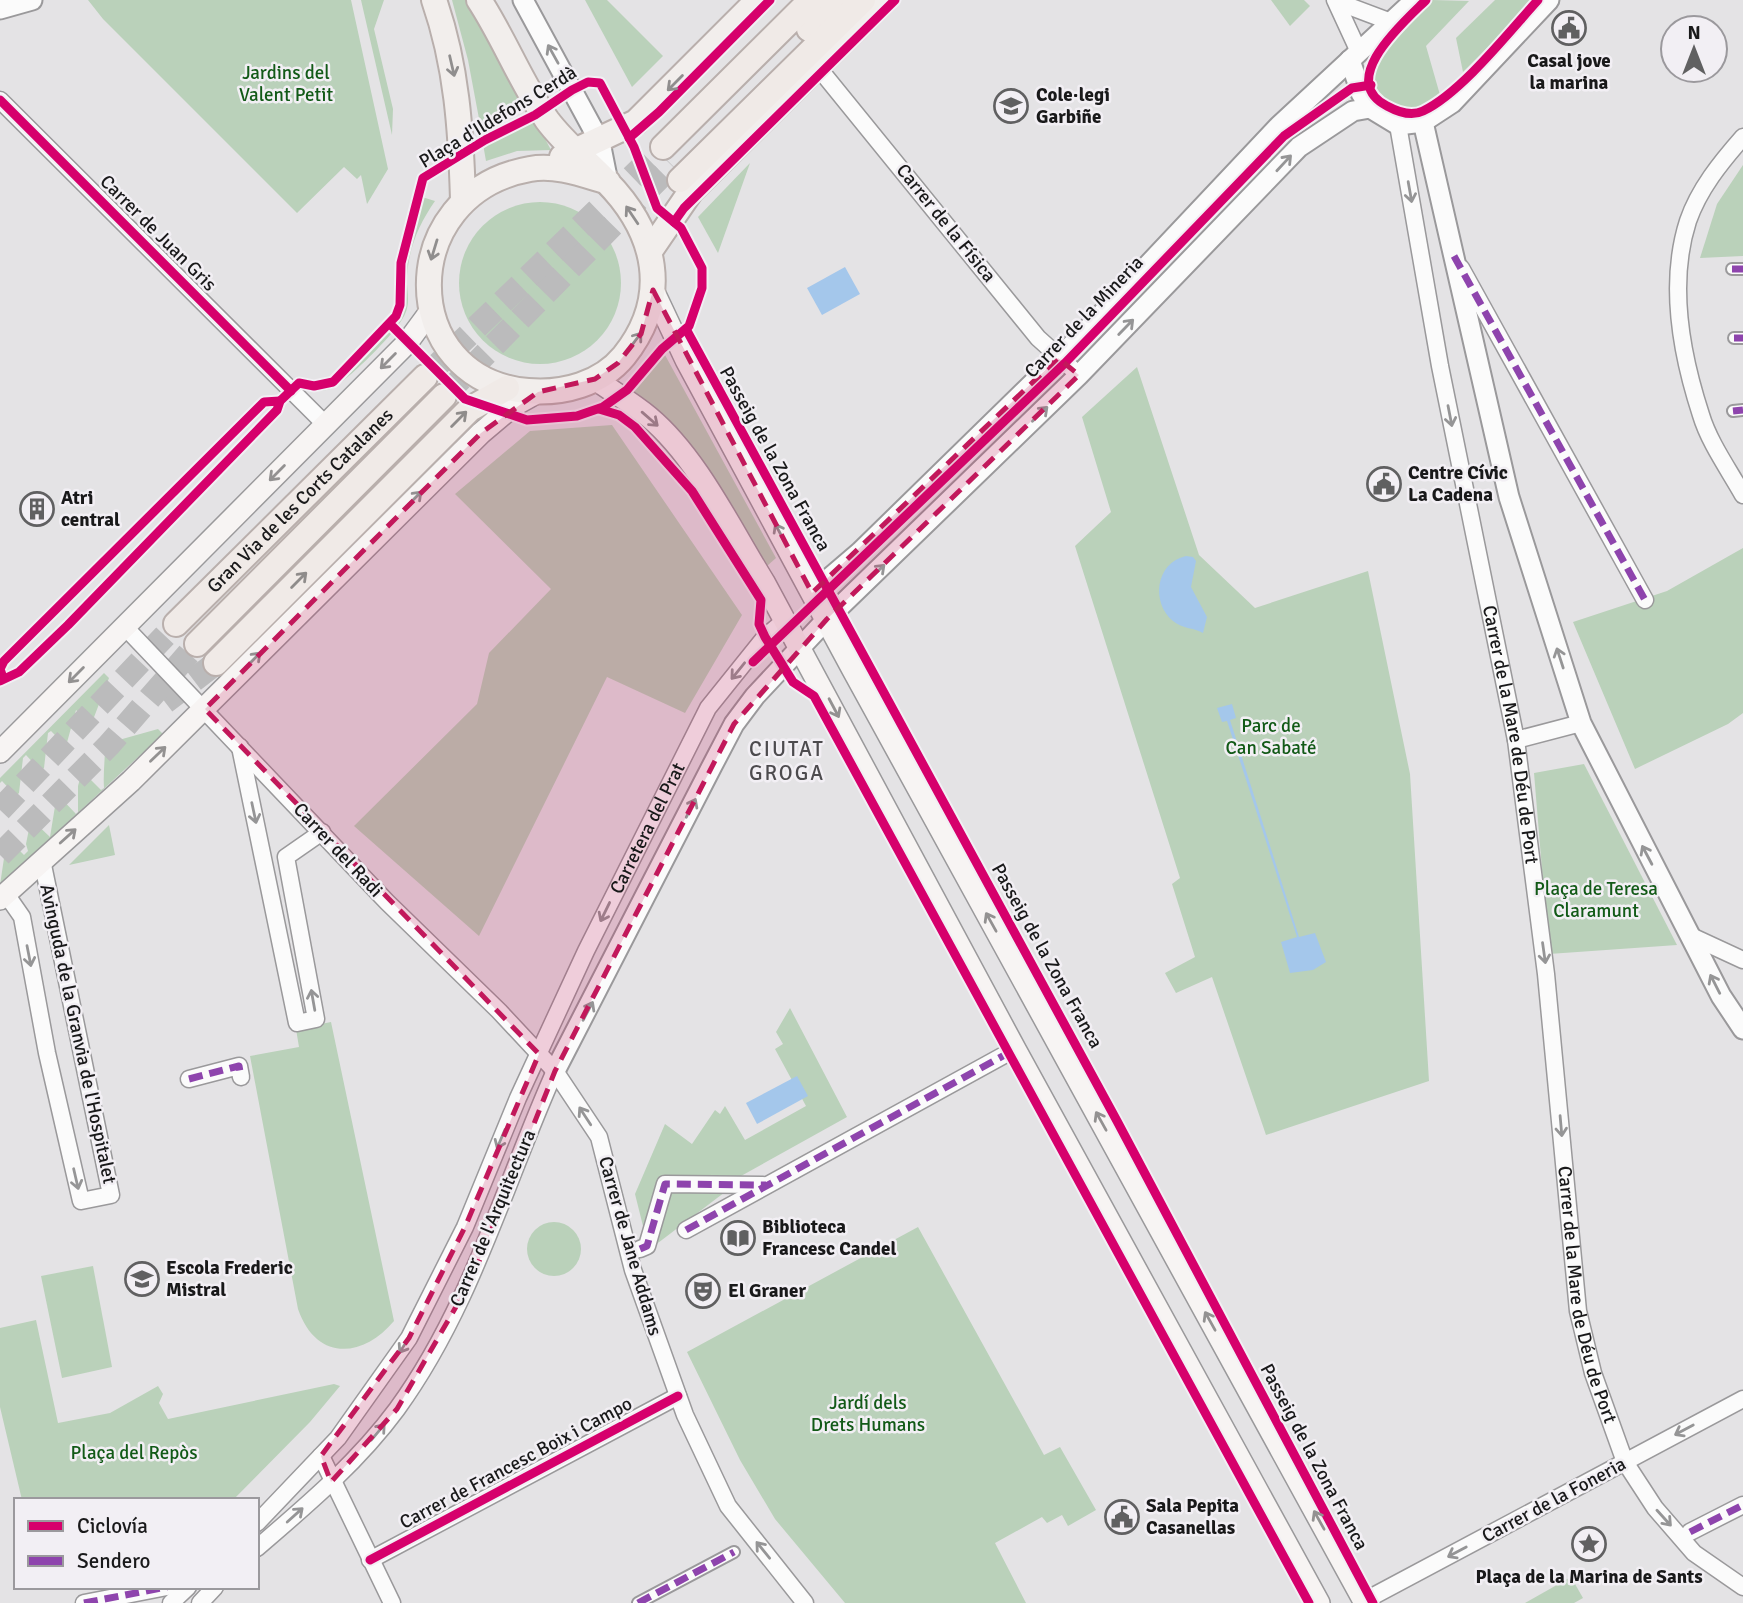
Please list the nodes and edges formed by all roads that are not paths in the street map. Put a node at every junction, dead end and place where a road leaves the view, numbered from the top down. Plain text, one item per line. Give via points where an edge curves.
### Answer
1 (32, 0) edge
2 (434, 0) edge
3 (479, 0) edge
4 (523, 0) edge
5 (758, 0) edge
6 (790, 0) edge
7 (811, 0) edge
8 (839, 0) edge
9 (863, 0) edge
10 (884, 0) edge
11 (1415, 0) edge
12 (1549, 0) edge
13 (1336, 1) edge
14 (0, 9) edge
15 (1391, 22) junction
16 (1354, 56) junction
17 (817, 66) junction
18 (0, 100) edge
19 (1370, 108) junction
20 (1423, 122) junction
21 (1398, 125) junction
22 (1743, 137) edge
23 (600, 142) junction
24 (576, 152) junction
25 (667, 156) junction
26 (532, 169) junction
27 (608, 182) junction
28 (463, 200) junction
29 (650, 251) junction
30 (1454, 256) junction
31 (653, 290) junction
32 (432, 309) junction
33 (1058, 358) junction
34 (1079, 375) junction
35 (425, 377) tunnel mouth
36 (595, 379) junction
37 (507, 388) junction
38 (538, 392) junction
39 (444, 396) tunnel mouth
40 (325, 424) junction
41 (1743, 495) edge
42 (812, 593) junction
43 (1645, 600) dead end
44 (827, 619) junction
45 (784, 621) junction
46 (176, 624) tunnel mouth
47 (124, 626) junction
48 (197, 644) tunnel mouth
49 (801, 648) junction
50 (216, 663) tunnel mouth
51 (205, 709) junction
52 (1581, 723) junction
53 (1516, 740) junction
54 (240, 747) junction
55 (0, 752) edge
56 (322, 832) junction
57 (42, 860) junction
58 (3, 896) edge
59 (1691, 936) junction
60 (1743, 960) edge
61 (1743, 1029) edge
62 (1015, 1049) junction
63 (540, 1054) junction
64 (555, 1071) junction
65 (241, 1077) dead end
66 (189, 1079) dead end
67 (766, 1185) junction
68 (686, 1230) dead end
69 (640, 1249) dead end
70 (678, 1396) junction
71 (1743, 1399) edge
72 (321, 1456) junction
73 (1625, 1462) junction
74 (331, 1482) junction
75 (1743, 1505) edge
76 (259, 1521) edge
77 (1690, 1532) dead end
78 (259, 1546) edge
79 (734, 1552) dead end
80 (370, 1560) junction
81 (1743, 1587) edge
82 (157, 1589) edge
83 (186, 1589) edge
84 (213, 1589) edge
85 (1363, 1602) edge
86 (84, 1603) edge
87 (171, 1603) edge
88 (200, 1603) edge
89 (392, 1603) edge
90 (638, 1603) edge
91 (805, 1603) edge
92 (1319, 1603) edge

1 - 14 street
2 -> 28 main road via 456,84
3 - 24 main road via 546,118
23 -> 4 street
5 -> 23 main road via 636,122
6 - 25 highway
7 - 25 highway
8 - 25 highway
9 - 25 highway
10 - 17 main road
11 - 15 street, Carrer de la Mineria
12 - 20 street via 1452,103
13 - 15 street
13 - 16 street
15 - 16 street, Carrer de la Mineria
16 - 19 street via 1361,93
16 - 33 street, Carrer de la Mineria via 1279,126
17 - 29 main road via 691,191
17 - 33 street, Carrer de la Física
18 - 40 street, Carrer de Juan Gris
19 - 21 street
34 -> 19 street, Carrer de la Mineria via 1299,147 1353,111
20 - 21 street
20 - 30 street
21 -> 53 street, Carrer de la Mare de Déu de Port via 1440,366
22 - 41 street via 1703,190 1688,220 1677,289 1682,336 1701,417
23 - 24 main road
23 - 27 street
24 - 26 main road
24 - 27 main road
26 - 27 main road via 573,172
26 - 28 main road via 493,181
29 -> 27 main road via 642,230
28 -> 32 main road via 442,226 430,257
29 - 31 main road
30 - 43 street
52 -> 30 street via 1509,497
36 -> 31 main road via 618,363 641,334
42 -> 31 main road, Passeig de la Zona Franca via 685,360
32 - 37 main road via 437,326 458,358
32 -> 40 main road via 407,343
33 - 34 street, Carrer de la Física
33 - 42 street, Carrer de la Mineria
44 -> 34 street, Carrer de la Mineria
35 - 46 highway, Gran Via de les Corts Catalanes
36 - 38 main road via 559,392
36 -> 45 main road via 649,418 687,460
37 - 38 main road
50 -> 37 highway via 470,409
51 -> 38 main road, Avinguda de la Granvia de l'Hospitalet via 481,433
39 - 48 highway, Gran Via de les Corts Catalanes
40 -> 47 main road
42 - 44 main road, Passeig de la Zona Franca
42 - 45 main road
44 - 49 street, Carrer de la Mineria
85 -> 44 main road, Passeig de la Zona Franca
45 - 49 main road
45 -> 63 street, Carretera del Prat via 708,708 586,950
47 - 51 street, Carrer del Radi
47 -> 55 main road
49 -> 62 main road
64 -> 49 street, Carretera del Prat via 734,724
51 - 54 street, Carrer del Radi
57 -> 51 main road, Avinguda de la Granvia de l'Hospitalet
52 - 53 street
59 -> 52 street
53 -> 73 street, Carrer de la Mare de Déu de Port via 1546,974 1578,1311 1593,1373
54 - 56 street, Carrer del Radi
54 -> 56 street via 297,1023 316,1019 286,857
56 - 63 street, Carrer del Radi
57 - 58 main road, Avinguda de la Granvia de l'Hospitalet
58 -> 57 street, Avinguda de la Granvia de l'Hospitalet via 22,917 81,1201 111,1195
59 - 60 street
61 -> 59 street
62 - 67 street
62 - 92 main road
63 - 64 street, Carrer del Radi
63 -> 72 street, Carrer de l'Arquitectura via 465,1227 409,1338
70 -> 64 street, Carrer de Jane Addams via 632,1270 598,1138
74 -> 64 street, Carrer de l'Arquitectura via 397,1409 441,1336 472,1279
65 - 66 street via 239,1066
67 - 68 street
67 - 69 street via 665,1184 647,1246
70 - 80 street, Carrer de Francesc Boix i Campo
91 -> 70 street, Carrer de Jane Addams via 728,1506
71 -> 73 street, Carrer de la Foneria
72 - 74 street
72 - 76 street, Carrer de l'Arquitectura
73 -> 81 street, Carrer de la Mare de Déu de Port via 1655,1508 1695,1553
73 -> 85 street, Carrer de la Foneria
78 -> 74 street, Carrer de l'Arquitectura
74 - 80 street
75 - 77 street
79 - 90 street
80 - 89 street
82 - 86 street
83 - 87 street
84 - 88 street

